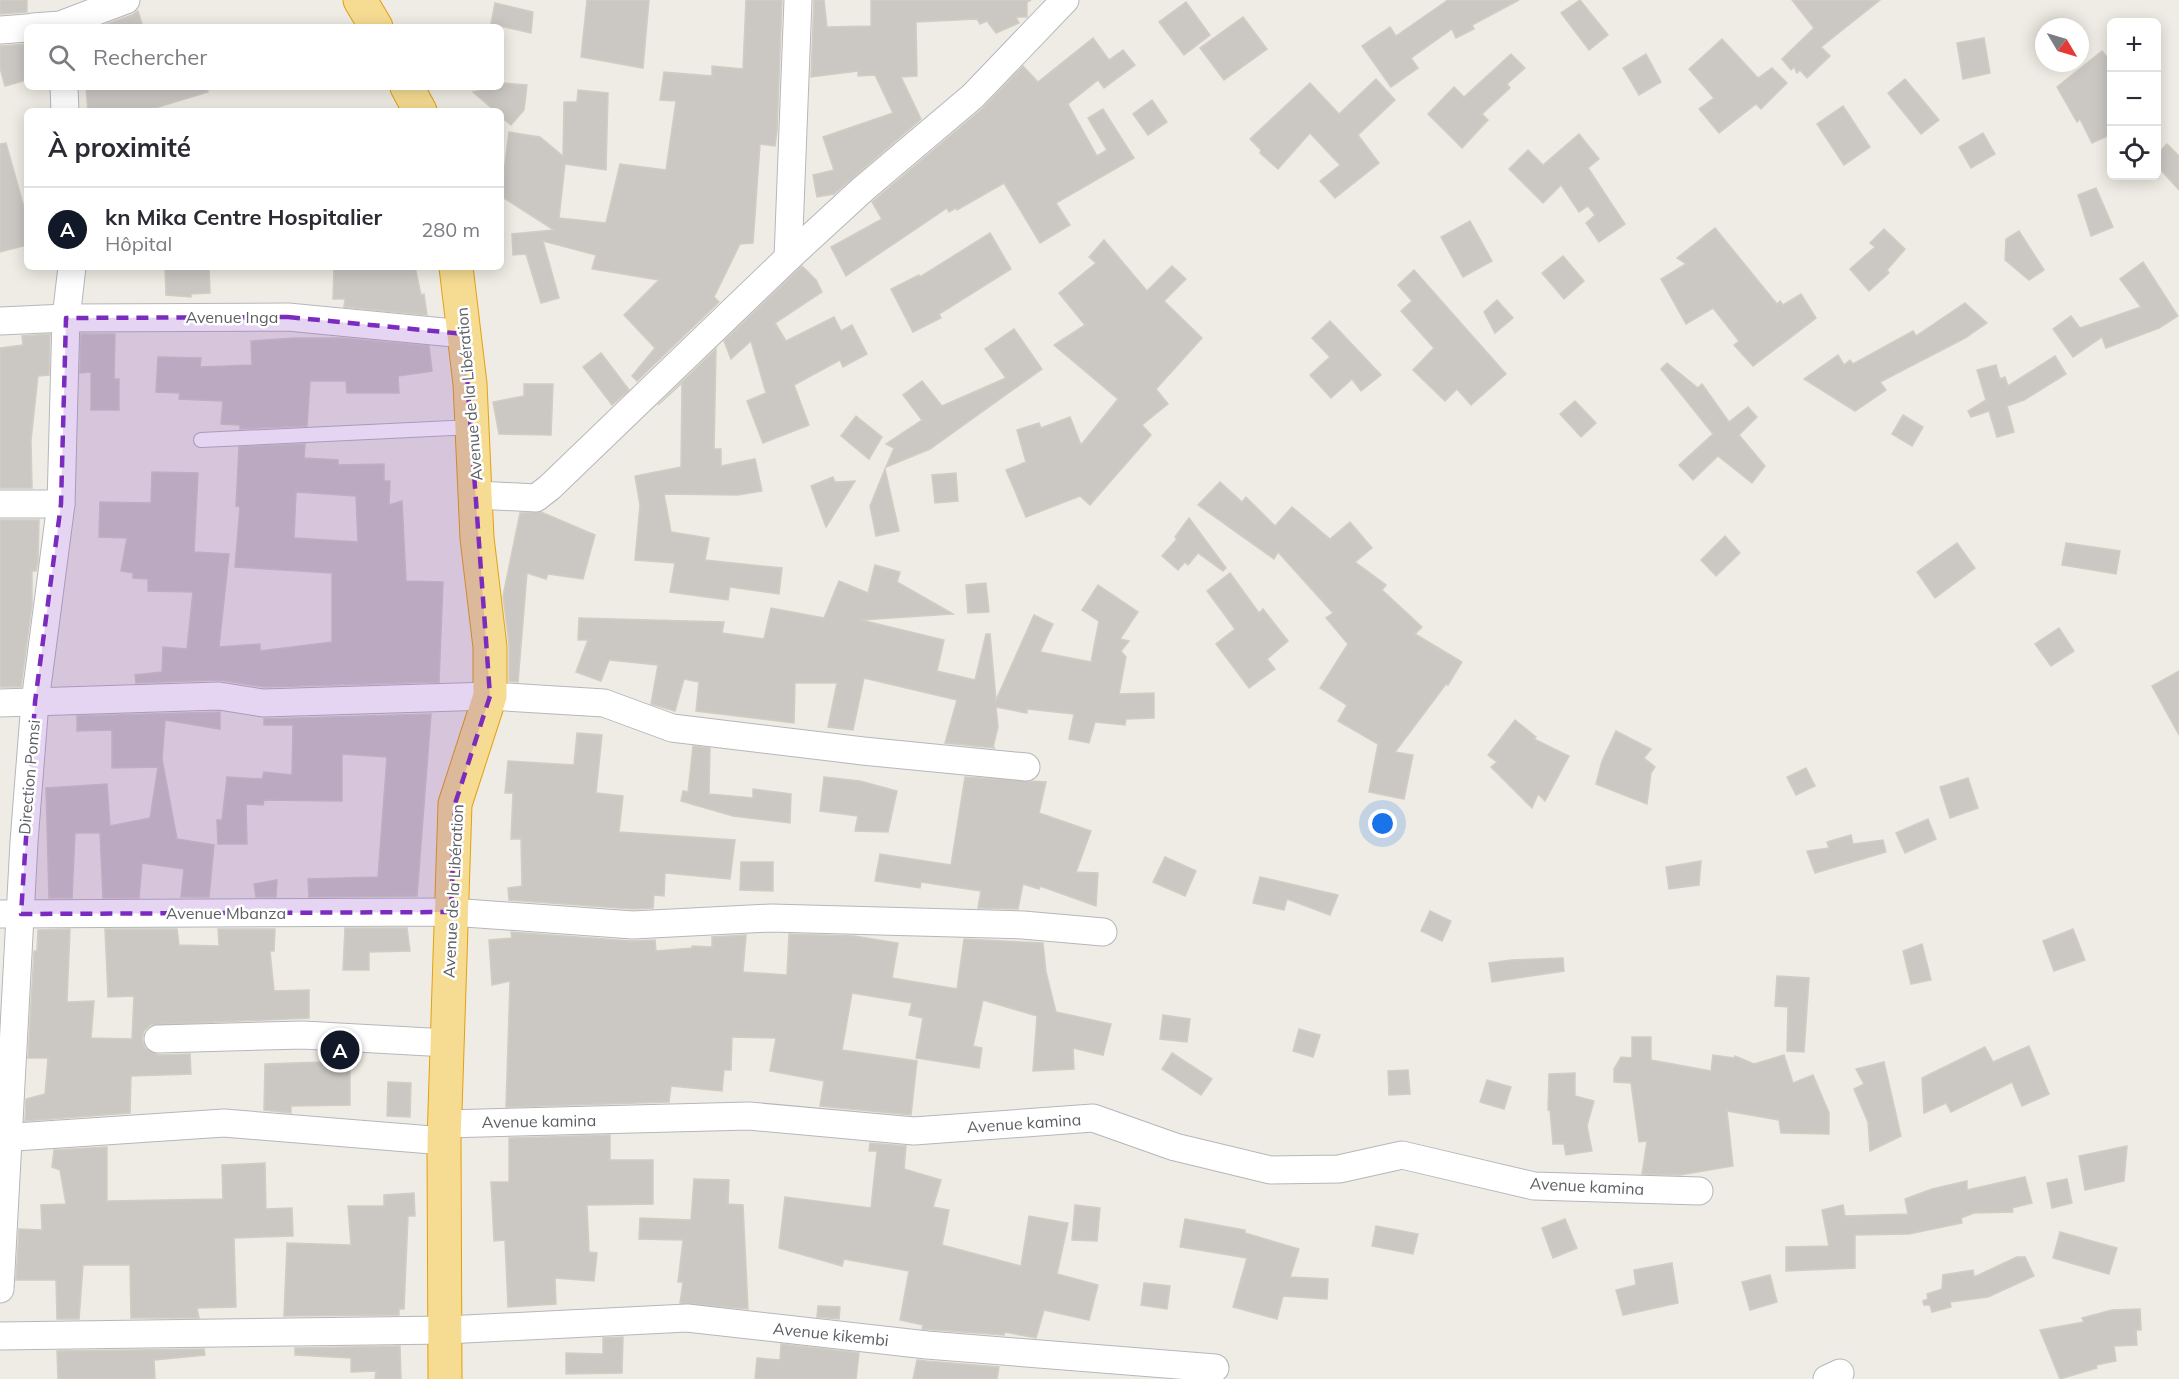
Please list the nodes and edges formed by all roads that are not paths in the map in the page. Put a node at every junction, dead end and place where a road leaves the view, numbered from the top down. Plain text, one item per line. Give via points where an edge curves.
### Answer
1 (126, 0) edge
2 (360, 0) edge
3 (798, 0) edge
4 (1065, 0) edge
5 (59, 17) edge
6 (41, 24) edge
7 (374, 24) edge
8 (24, 28) edge
9 (0, 30) edge
10 (64, 90) edge
11 (409, 90) edge
12 (65, 108) edge
13 (418, 108) edge
14 (788, 258) junction
15 (72, 270) edge
16 (456, 270) edge
17 (66, 318) junction
18 (0, 321) edge
19 (464, 334) junction
20 (473, 427) junction
21 (201, 440) dead end
22 (477, 495) junction
23 (0, 504) edge
24 (61, 504) junction
25 (490, 696) junction
26 (35, 702) junction
27 (0, 703) edge
28 (1026, 767) dead end
29 (451, 912) junction
30 (10, 914) edge
31 (1103, 932) dead end
32 (158, 1039) dead end
33 (447, 1043) junction
34 (445, 1132) junction
35 (4, 1138) edge
36 (1698, 1191) dead end
37 (0, 1289) edge
38 (446, 1330) junction
39 (0, 1336) edge
40 (1215, 1368) dead end
41 (445, 1379) edge

1 - 5 street
2 - 7 highway
3 - 14 street
4 - 14 street via 972,96
5 - 6 street
8 - 9 street
10 - 12 street
11 - 13 highway
14 - 22 street via 550,488 536,498
15 - 17 street, Direction Pomsi
16 - 19 highway, Avenue de la Libération
17 - 18 street, Avenue Inga
17 - 19 street, Avenue Inga via 288,317
17 - 24 street, Direction Pomsi
19 - 20 highway, Avenue de la Libération
20 - 21 lane
20 - 22 highway, Avenue de la Libération
22 - 25 highway, Avenue de la Libération via 477,538 490,647
23 - 24 street
24 - 26 street, Direction Pomsi
25 - 26 street via 263,703 219,696
25 - 28 street via 604,703 672,728
25 - 29 highway, Avenue de la Libération via 454,804
26 - 27 street
26 - 30 street, Direction Pomsi via 24,842
29 - 30 street, Avenue Mbanza
29 - 31 street, Avenue Mbanza via 633,925 771,918 1023,925
29 - 33 highway, Avenue de la Libération
30 - 35 street, Direction Pomsi
32 - 33 street via 303,1035
33 - 34 highway, Avenue de la Libération
34 - 35 street, Avenue kamina via 224,1123
34 - 36 street, Avenue kamina via 748,1116 914,1131 1093,1118 1175,1147 1270,1170 1339,1169 1401,1155 1534,1186
34 - 38 highway, Avenue de la Libération
35 - 37 street, Direction Pomsi
38 - 39 street, Avenue kikembi
38 - 40 street, Avenue kikembi via 687,1318 927,1345
38 - 41 highway, Avenue de la Libération

